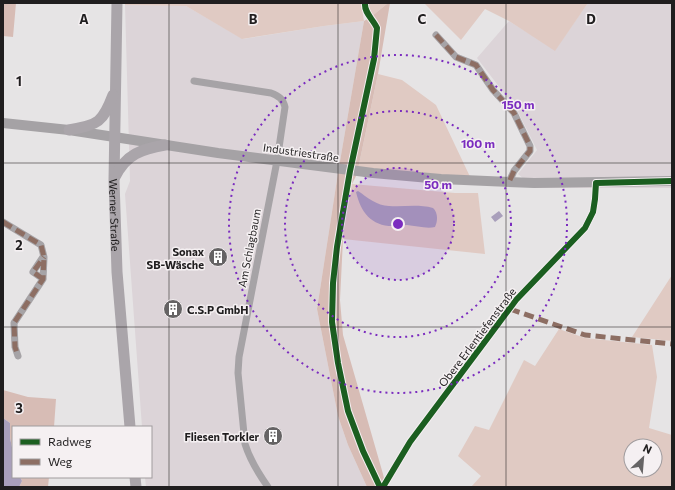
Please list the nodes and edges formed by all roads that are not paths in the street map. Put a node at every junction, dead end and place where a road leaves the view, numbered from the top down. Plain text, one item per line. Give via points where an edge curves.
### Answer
1 (117, 3) edge
2 (436, 35) dead end
3 (194, 81) dead end
4 (115, 88) junction
5 (3, 123) edge
6 (69, 130) junction
7 (114, 137) junction
8 (165, 145) junction
9 (277, 161) junction
10 (114, 180) junction
11 (672, 181) edge
12 (509, 182) junction
13 (596, 183) junction
14 (3, 222) edge
15 (44, 257) junction
16 (43, 279) junction
17 (18, 356) dead end
18 (130, 426) edge
19 (268, 487) edge
20 (383, 487) edge

1 - 4 main road, Werner Straße
2 - 12 street via 456,57 476,65 493,90 514,113 530,151 514,171
3 - 9 street, Am Schlagbaum via 278,96 285,107
4 - 6 main road via 108,108 98,122
4 - 7 main road, Werner Straße
5 - 6 street, Industriestraße
6 - 7 street, Industriestraße
7 - 8 street, Industriestraße
7 - 10 main road, Werner Straße
8 - 9 street, Industriestraße
8 - 10 main road via 147,148 135,154 119,168
9 - 12 street, Industriestraße via 373,173
9 - 19 street, Am Schlagbaum via 242,338 238,373 245,444 256,472
10 - 18 main road, Werner Straße via 117,272
11 - 13 street, Industriestraße
12 - 13 street, Industriestraße
13 - 20 street, Obere Erlentiefenstraße via 593,212 585,228 516,300 410,442
14 - 15 street via 41,245
15 - 16 street
15 - 16 street via 34,272
16 - 17 street via 14,323

